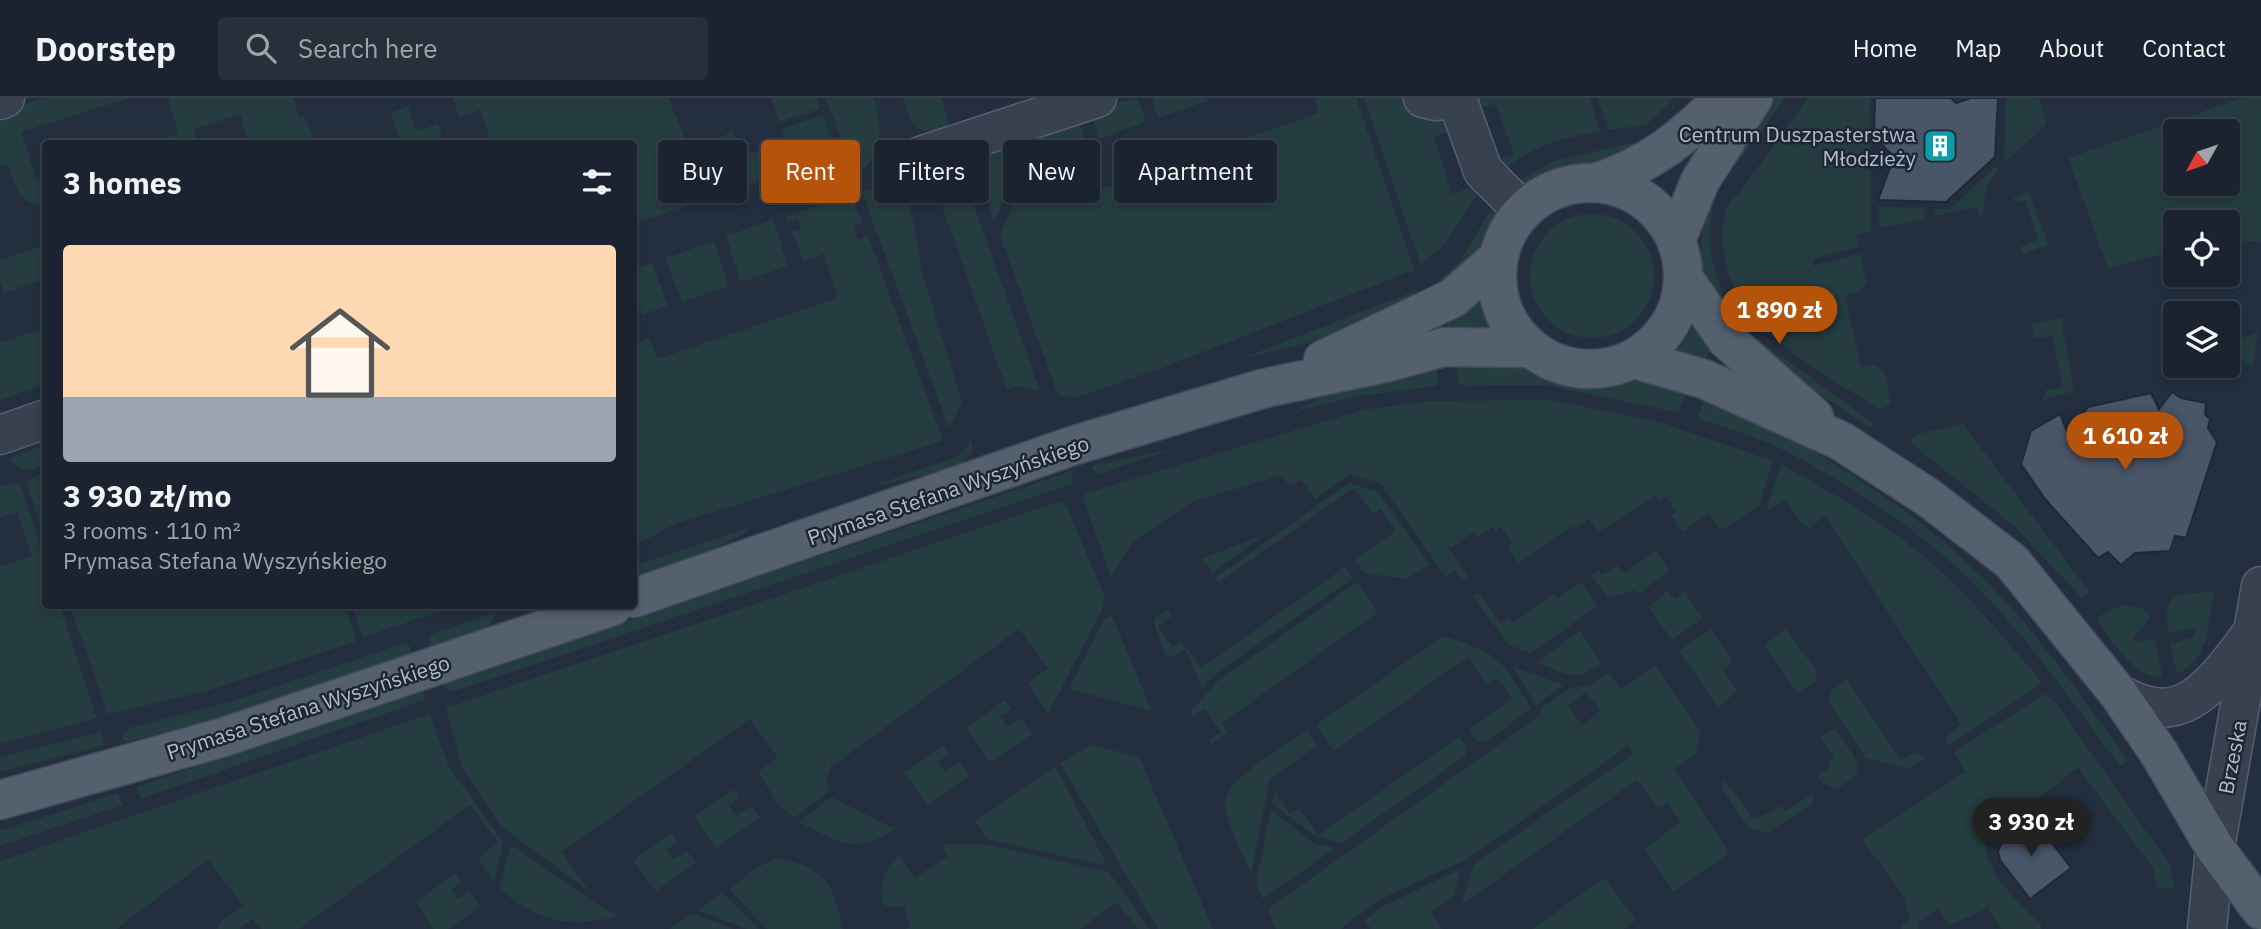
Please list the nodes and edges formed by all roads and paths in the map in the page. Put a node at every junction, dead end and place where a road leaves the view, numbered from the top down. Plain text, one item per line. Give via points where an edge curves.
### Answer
1 (5, 98) edge
2 (1097, 98) edge
3 (1446, 98) edge
4 (1723, 98) edge
5 (1753, 98) edge
6 (0, 100) edge
7 (969, 140) edge
8 (1595, 183) junction
9 (1522, 211) junction
10 (1676, 240) junction
11 (1498, 258) junction
12 (1684, 278) junction
13 (1530, 348) junction
14 (1634, 359) junction
15 (1265, 388) junction
16 (42, 420) edge
17 (0, 435) edge
18 (1841, 441) junction
19 (2261, 586) edge
20 (637, 597) edge
21 (604, 609) edge
22 (2253, 632) junction
23 (2118, 693) junction
24 (2249, 740) edge
25 (0, 800) edge
26 (2215, 848) junction
27 (2261, 910) edge
28 (2207, 929) edge

1 - 6 street
2 - 7 street
3 - 9 street via 1483,171
4 - 8 main road via 1661,153 1631,171
5 - 10 main road via 1700,181
8 - 9 main road via 1569,185
8 - 10 main road via 1621,188 1644,200 1663,217
9 - 11 main road
10 - 12 main road
11 - 13 main road via 1496,283 1502,307 1513,330
11 - 15 main road, Prymasa Stefana Wyszyńskiego via 1453,298
12 - 14 main road via 1670,325 1654,345
12 - 18 main road via 1727,340
13 - 14 main road via 1553,362 1581,370 1608,368
13 - 15 main road, Prymasa Stefana Wyszyńskiego via 1444,346
14 - 18 main road via 1704,379
15 - 20 main road, Prymasa Stefana Wyszyńskiego via 1072,446
16 - 17 street
18 - 23 main road via 1929,498 2012,562
19 - 22 street, Brzeska
21 - 25 main road, Prymasa Stefana Wyszyńskiego via 224,737
22 - 23 street via 2213,684 2194,699 2165,709 2148,709
22 - 24 street, Brzeska
23 - 26 main road
24 - 26 street, Brzeska
26 - 27 main road
26 - 28 street, Brzeska

